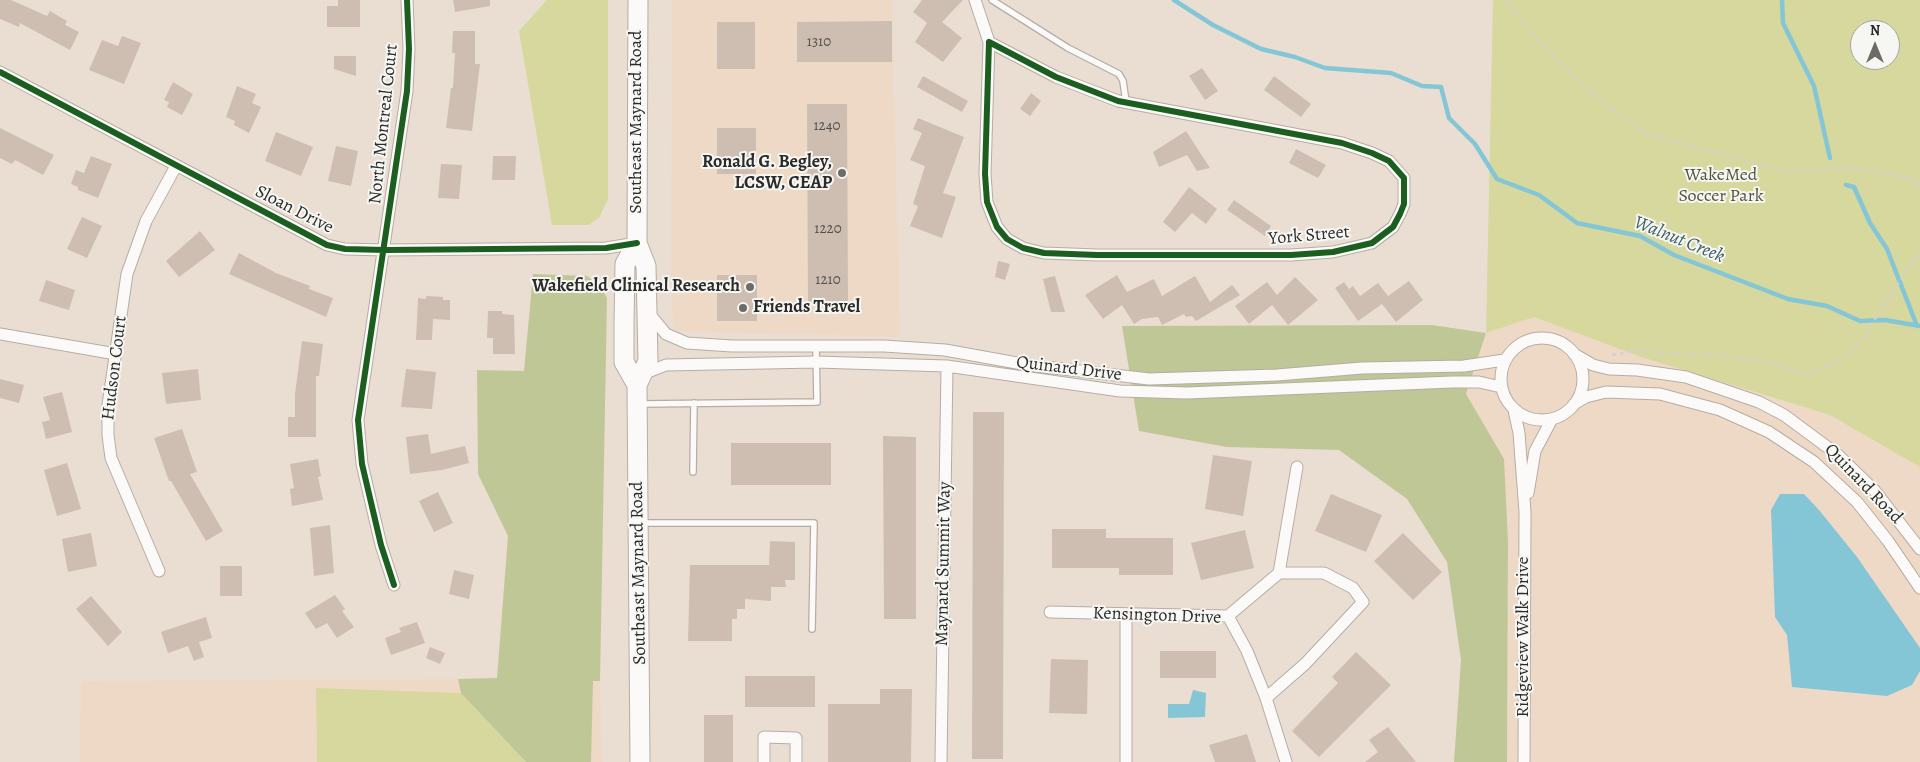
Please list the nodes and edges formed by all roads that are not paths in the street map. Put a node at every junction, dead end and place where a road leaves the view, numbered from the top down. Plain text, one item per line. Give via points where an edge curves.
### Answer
1 (407, 0) edge
2 (638, 0) edge
3 (975, 0) edge
4 (992, 0) edge
5 (988, 42) junction
6 (0, 72) edge
7 (1126, 102) junction
8 (176, 166) junction
9 (637, 244) junction
10 (385, 250) junction
11 (647, 310) junction
12 (0, 334) edge
13 (816, 346) junction
14 (116, 354) junction
15 (1574, 354) junction
16 (1504, 360) junction
17 (816, 362) junction
18 (947, 366) junction
19 (640, 380) junction
20 (1501, 387) junction
21 (694, 402) junction
22 (636, 404) junction
23 (1574, 404) junction
24 (1514, 410) junction
25 (1552, 419) junction
26 (1297, 468) dead end
27 (693, 472) dead end
28 (1525, 512) junction
29 (639, 523) junction
30 (1920, 550) edge
31 (159, 571) dead end
32 (1279, 574) junction
33 (394, 585) dead end
34 (1920, 588) edge
35 (1050, 612) dead end
36 (1126, 614) junction
37 (1228, 616) junction
38 (812, 630) dead end
39 (1266, 698) junction
40 (640, 762) edge
41 (764, 762) edge
42 (796, 762) edge
43 (941, 762) edge
44 (1126, 762) edge
45 (1286, 762) edge
46 (1524, 762) edge

1 - 10 street, North Montreal Court via 409,49 406,91
2 - 9 main road, Southeast Maynard Road
3 - 5 street, York Street
4 - 7 lane via 1068,48 1119,74
5 - 7 street, York Street via 1056,78
5 - 7 street, York Street via 987,202 997,227 1007,239 1023,248 1044,253 1097,255 1333,252 1372,243 1393,227 1404,204 1404,178 1390,161 1372,153 1342,143
6 - 8 street, Sloan Drive
8 - 10 street, Sloan Drive via 328,245 345,250
8 - 14 street, Hudson Court via 146,221 127,274
9 - 10 street, Sloan Drive via 606,248
9 - 11 main road, Southeast Maynard Road via 646,266
9 - 19 main road, Southeast Maynard Road via 625,264 624,362
10 - 33 street, North Montreal Court via 377,284 358,420 362,464
11 - 13 street, Quinard Drive via 666,334 687,343
11 - 19 main road, Southeast Maynard Road via 648,365
12 - 14 street
13 - 16 street, Quinard Drive via 945,350 1028,365 1149,379 1464,366
13 - 17 lane
14 - 31 street, Hudson Court via 108,405 112,458
15 - 16 street via 1564,344 1538,338 1524,341
15 - 23 street via 1581,366 1583,379 1581,393
15 - 30 street, Quinard Road via 1593,365 1686,377 1759,402 1784,415 1838,454 1875,491
16 - 20 street
17 - 18 street, Quinard Drive
17 - 19 street, Quinard Drive via 666,365
17 - 21 lane via 817,402
18 - 20 street, Quinard Drive via 1120,390 1187,393 1452,382 1479,382
18 - 43 street, Maynard Summit Way
19 - 22 main road, Southeast Maynard Road
20 - 24 street
21 - 22 lane
21 - 27 lane
22 - 29 main road, Southeast Maynard Road
23 - 25 street via 1564,414
23 - 34 street, Quinard Road via 1606,392 1660,394 1720,410 1768,432 1814,462 1857,502
24 - 25 street via 1526,417
24 - 28 street, Ridgeview Walk Drive via 1519,433
25 - 28 street, Ridgeview Walk Drive via 1535,451
26 - 32 street
28 - 46 street, Ridgeview Walk Drive
29 - 38 lane via 814,523
29 - 40 main road, Southeast Maynard Road
32 - 37 street
32 - 39 street via 1324,574 1353,588 1362,602 1305,664
35 - 36 street, Kensington Drive
36 - 37 street, Kensington Drive
36 - 44 street
37 - 39 street, Kensington Drive via 1247,651
39 - 45 street, Kensington Drive
41 - 42 street via 764,738 796,738

